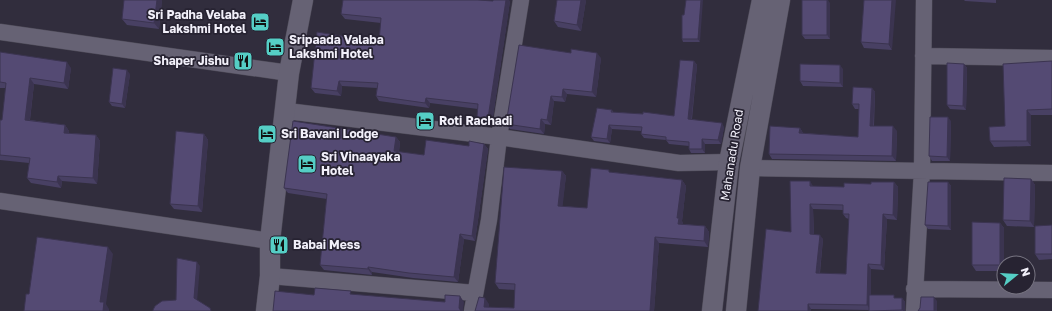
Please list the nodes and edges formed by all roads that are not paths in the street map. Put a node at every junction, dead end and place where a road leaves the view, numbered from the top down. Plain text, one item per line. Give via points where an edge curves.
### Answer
1 (303, 0) edge
2 (521, 0) edge
3 (762, 0) edge
4 (780, 0) edge
5 (924, 0) edge
6 (0, 32) edge
7 (923, 56) junction
8 (1052, 58) edge
9 (288, 73) junction
10 (286, 112) junction
11 (499, 137) junction
12 (729, 162) junction
13 (750, 168) junction
14 (922, 170) junction
15 (1052, 173) edge
16 (0, 201) edge
17 (270, 241) junction
18 (270, 276) junction
19 (914, 289) junction
20 (1052, 290) edge
21 (475, 293) junction
22 (266, 311) edge
23 (472, 311) edge
24 (712, 311) edge
25 (736, 311) edge
26 (914, 311) edge

1 - 9 street
2 - 11 street
3 - 12 street, Mahanadu Road
4 - 13 street, Mahanadu Road
5 - 7 street
6 - 9 street
7 - 8 street
7 - 14 street
9 - 10 street
10 - 11 street
10 - 17 street
11 - 12 street via 679,163
11 - 21 street via 487,234
12 - 24 street, Mahanadu Road
13 - 14 street
13 - 25 street, Mahanadu Road
14 - 15 street
14 - 19 street
16 - 17 street
17 - 18 street
18 - 21 street
18 - 22 street
19 - 20 street
19 - 26 street
21 - 23 street

